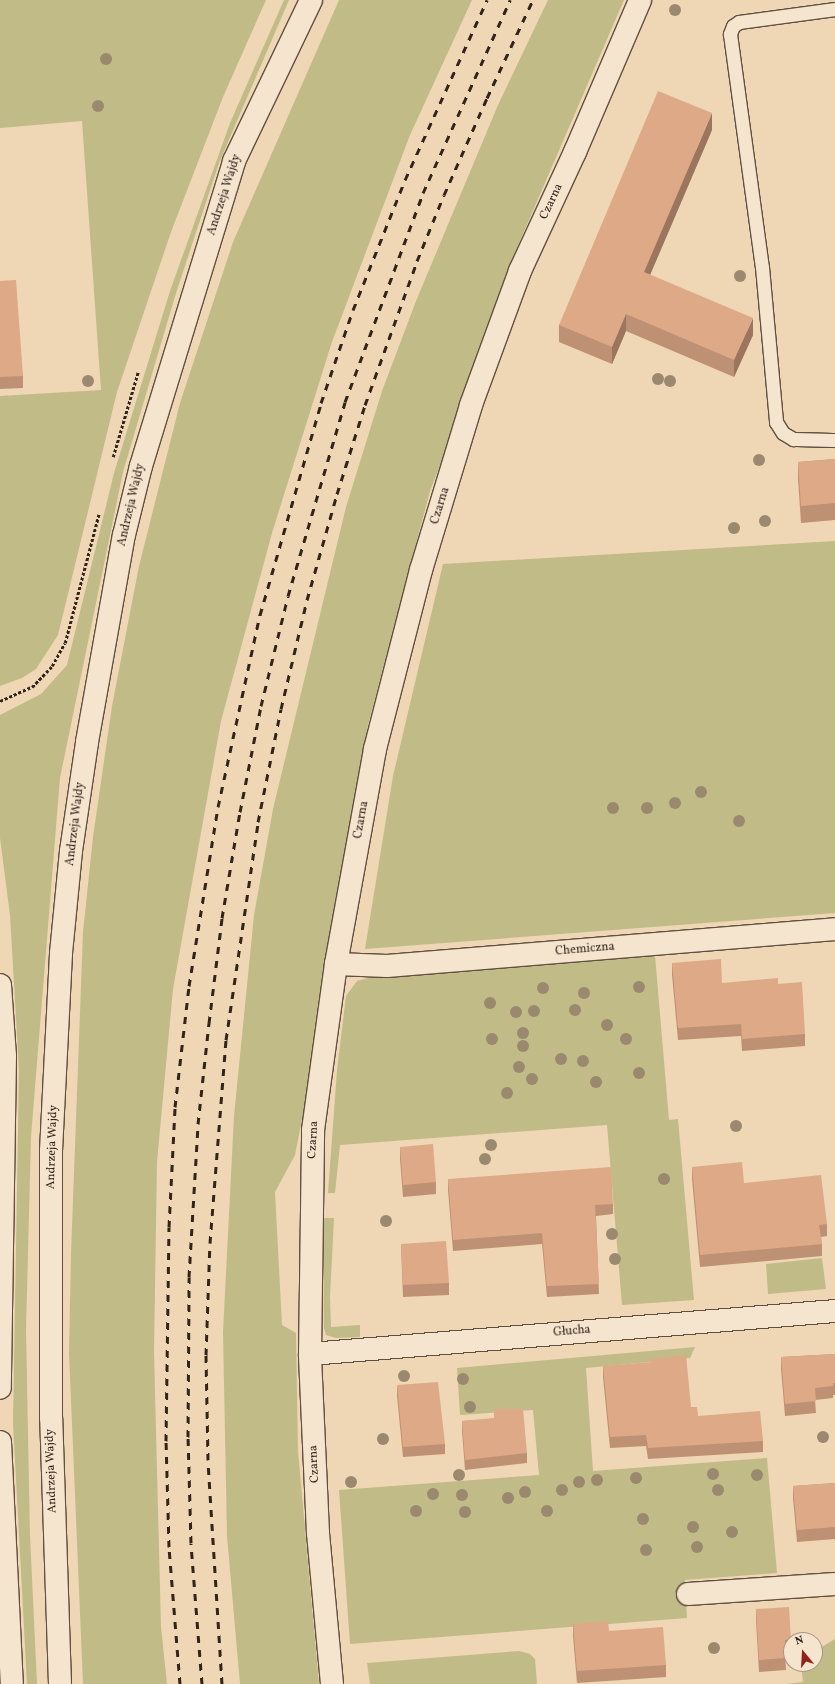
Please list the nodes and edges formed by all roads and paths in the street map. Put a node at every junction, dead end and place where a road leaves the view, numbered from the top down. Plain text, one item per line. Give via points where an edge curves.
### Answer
1 (311, 0) edge
2 (640, 0) edge
3 (835, 9) edge
4 (835, 440) edge
5 (835, 929) edge
6 (336, 964) junction
7 (0, 985) edge
8 (2, 1030) edge
9 (835, 1311) edge
10 (310, 1354) junction
11 (0, 1388) edge
12 (0, 1442) edge
13 (835, 1584) edge
14 (688, 1594) dead end
15 (12, 1684) edge
16 (60, 1684) edge
17 (332, 1684) edge

1 - 16 street, Andrzeja Wajdy via 234,161 141,466 124,535 86,742 71,851 61,953 51,1151 51,1418
2 - 6 street, Czarna via 575,152 520,271 471,405 421,570 375,749
3 - 4 lane via 739,22 733,26 730,34 762,267 776,422 783,433 793,439
5 - 6 street, Chemiczna via 387,966
6 - 10 street, Czarna via 313,1130
7 - 8 street
8 - 11 street via 4,1162
9 - 10 street, Głucha
10 - 17 street, Czarna via 318,1533
12 - 15 street
13 - 14 street

